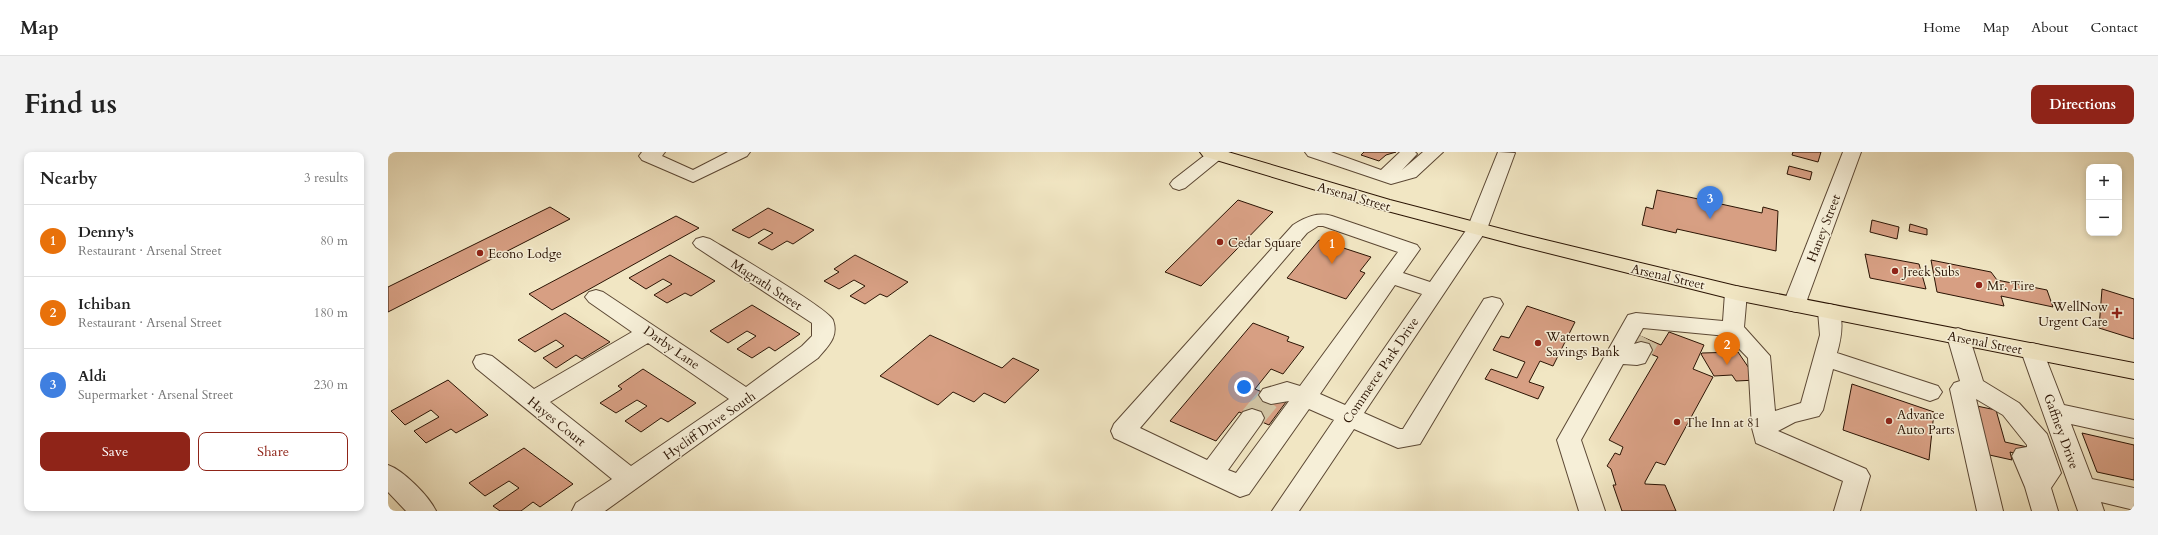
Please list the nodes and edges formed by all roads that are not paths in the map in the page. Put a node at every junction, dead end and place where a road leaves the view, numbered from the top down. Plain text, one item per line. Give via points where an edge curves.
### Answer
1 (656, 152) edge
2 (709, 152) edge
3 (1314, 152) edge
4 (1434, 152) edge
5 (1852, 152) edge
6 (1215, 153) edge
7 (1506, 153) edge
8 (1408, 154) dead end
9 (734, 156) edge
10 (1342, 156) edge
11 (1387, 178) junction
12 (1179, 184) dead end
13 (1477, 229) junction
14 (703, 244) dead end
15 (1391, 276) junction
16 (1434, 291) junction
17 (1736, 293) junction
18 (596, 297) dead end
19 (1492, 304) dead end
20 (1796, 305) junction
21 (1829, 311) junction
22 (1733, 329) junction
23 (824, 330) joint
24 (650, 332) junction
25 (1642, 336) junction
26 (1958, 336) junction
27 (2032, 351) junction
28 (1616, 356) junction
29 (1826, 358) junction
30 (484, 362) dead end
31 (2134, 371) edge
32 (1973, 386) junction
33 (1930, 392) dead end
34 (1271, 395) tunnel mouth
35 (1305, 397) junction
36 (746, 400) junction
37 (532, 401) junction
38 (2055, 412) junction
39 (1349, 416) junction
40 (1252, 418) tunnel mouth
41 (2022, 422) junction
42 (1764, 428) junction
43 (2132, 433) edge
44 (1211, 473) junction
45 (388, 475) edge
46 (631, 480) junction
47 (2038, 487) junction
48 (2082, 487) junction
49 (2134, 499) edge
50 (423, 511) edge
51 (585, 511) edge
52 (1285, 511) edge
53 (1592, 511) edge
54 (1847, 511) edge
55 (1990, 511) edge
56 (2045, 511) edge
57 (2091, 511) edge

1 - 9 street via 648,156 693,178
2 - 9 street
3 - 10 street
4 - 11 street via 1410,173
5 - 20 street, Haney Street
6 - 12 street
6 - 13 highway, Arsenal Street via 1293,179
7 - 13 street, Commerce Park Drive
8 - 11 street
10 - 11 street
13 - 16 street, Commerce Park Drive
13 - 17 highway, Arsenal Street
14 - 23 street, Magrath Street via 822,320
15 - 16 street
15 - 35 street
15 - 44 street via 1410,249 1325,220 1313,221 1300,229 1123,431
16 - 39 street, Commerce Park Drive
17 - 20 highway, Arsenal Street
17 - 22 street
18 - 24 street, Darby Lane
19 - 39 street via 1411,437 1398,439
20 - 21 highway, Arsenal Street
21 - 26 highway, Arsenal Street
21 - 29 street via 1831,335
22 - 25 street
22 - 42 street via 1760,356
23 - 36 street, Hycliff Drive South via 823,338 810,352
24 - 36 street, Darby Lane
24 - 37 street
25 - 28 street
25 - 28 street via 1637,357
26 - 27 highway, Arsenal Street
26 - 32 street
27 - 31 highway, Arsenal Street
27 - 38 street, Gaffney Drive
28 - 53 street via 1569,440
29 - 33 street
29 - 42 street via 1811,410 1789,414
30 - 37 street, Hayes Court
32 - 41 street via 2011,409
32 - 55 street via 1962,389
34 - 35 street via 1287,391
35 - 39 street
35 - 44 street via 1240,487
36 - 46 street, Hycliff Drive South
37 - 46 street, Hayes Court
38 - 43 street
38 - 48 street, Gaffney Drive
39 - 52 street, Commerce Park Drive
40 - 44 street
41 - 47 street via 2024,451
41 - 47 street via 2038,441 2048,473
42 - 54 street via 1765,436 1857,476
45 - 50 street
46 - 51 street, Hycliff Drive South
47 - 56 street
48 - 49 street
48 - 57 street, Gaffney Drive

